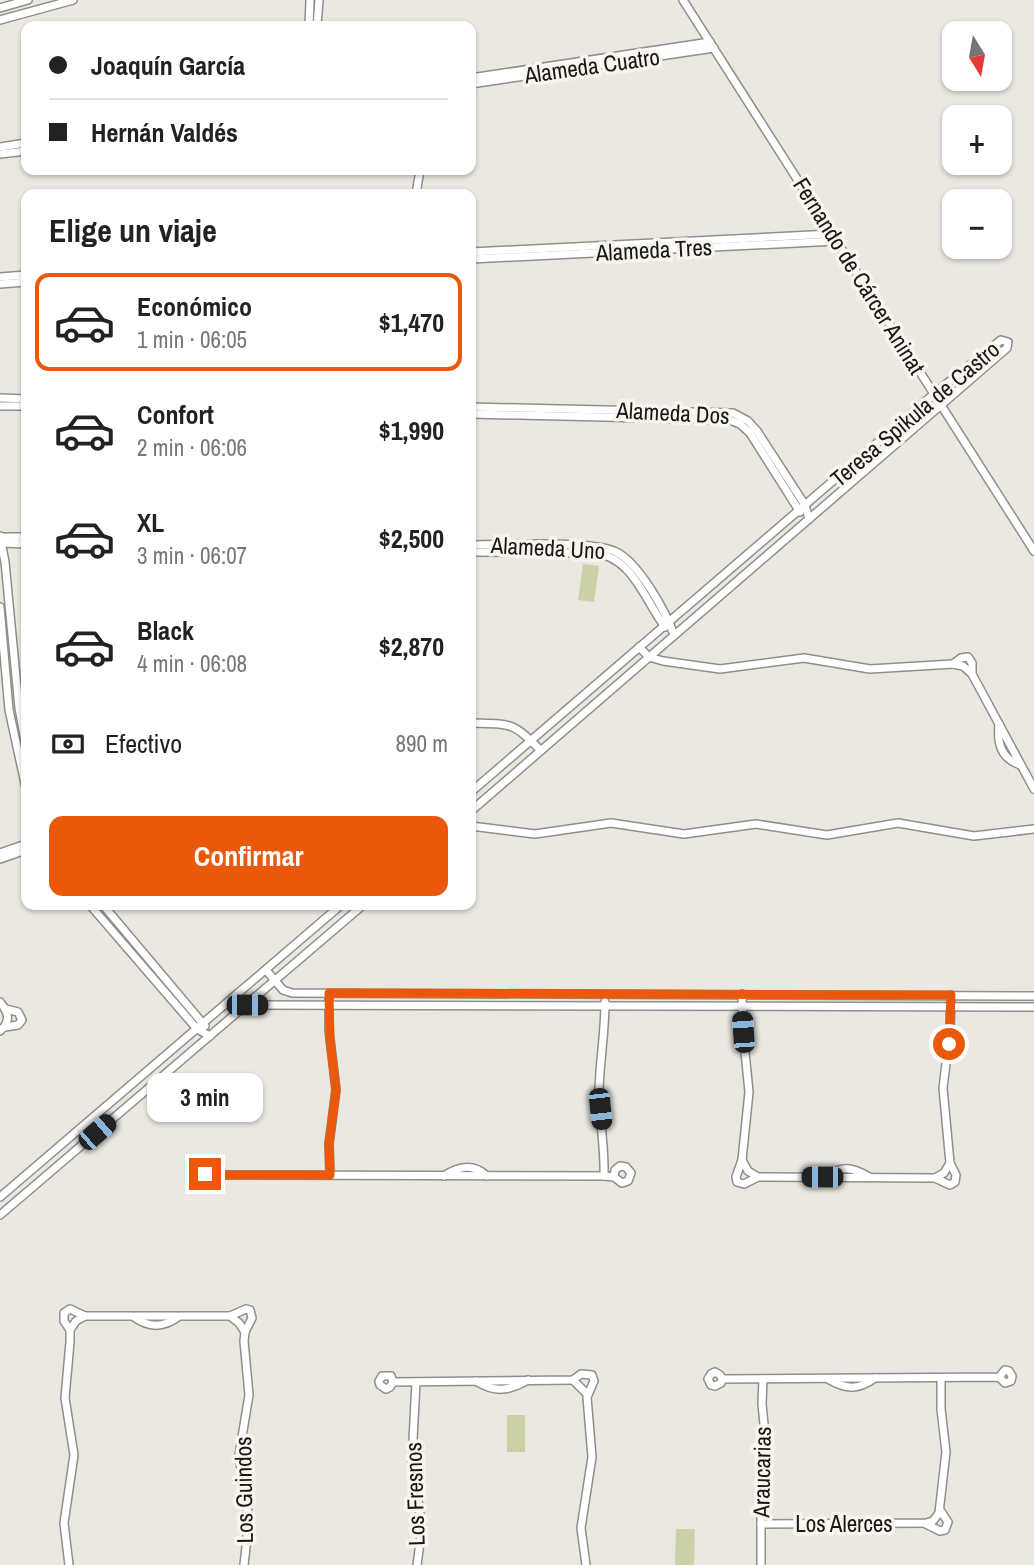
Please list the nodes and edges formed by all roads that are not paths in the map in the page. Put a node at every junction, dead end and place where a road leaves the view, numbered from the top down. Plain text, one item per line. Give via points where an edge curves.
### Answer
1 (28, 0) edge
2 (73, 0) edge
3 (310, 0) edge
4 (319, 0) edge
5 (683, 0) edge
6 (0, 8) edge
7 (0, 20) edge
8 (309, 21) edge
9 (317, 21) edge
10 (712, 45) junction
11 (476, 77) edge
12 (476, 83) edge
13 (21, 144) edge
14 (0, 146) edge
15 (21, 152) edge
16 (0, 154) edge
17 (834, 237) junction
18 (476, 252) edge
19 (476, 260) edge
20 (21, 275) edge
21 (0, 277) edge
22 (21, 282) edge
23 (0, 284) edge
24 (934, 394) junction
25 (0, 398) edge
26 (21, 399) edge
27 (941, 405) junction
28 (0, 406) edge
29 (21, 406) edge
30 (476, 407) edge
31 (476, 414) edge
32 (802, 508) junction
33 (809, 519) junction
34 (21, 537) edge
35 (0, 539) edge
36 (21, 543) edge
37 (476, 545) edge
38 (1034, 551) edge
39 (476, 552) edge
40 (0, 607) edge
41 (666, 624) junction
42 (674, 635) junction
43 (12, 638) junction
44 (2, 641) edge
45 (639, 648) junction
46 (649, 657) junction
47 (21, 703) edge
48 (10, 716) junction
49 (21, 717) edge
50 (476, 723) edge
51 (531, 741) junction
52 (540, 750) junction
53 (21, 766) edge
54 (476, 788) edge
55 (1034, 789) edge
56 (476, 807) edge
57 (476, 827) edge
58 (1034, 829) edge
59 (21, 846) edge
60 (21, 852) edge
61 (0, 853) edge
62 (0, 859) edge
63 (94, 910) edge
64 (107, 910) edge
65 (335, 910) edge
66 (357, 910) edge
67 (266, 970) junction
68 (275, 981) junction
69 (329, 993) junction
70 (605, 994) junction
71 (237, 995) junction
72 (742, 995) junction
73 (951, 995) junction
74 (1034, 996) edge
75 (3, 1005) edge
76 (247, 1005) junction
77 (329, 1005) junction
78 (605, 1005) junction
79 (742, 1006) junction
80 (951, 1007) junction
81 (1034, 1007) edge
82 (204, 1024) junction
83 (3, 1029) edge
84 (197, 1030) junction
85 (210, 1036) junction
86 (742, 1160) junction
87 (950, 1163) junction
88 (219, 1175) dead end
89 (330, 1175) junction
90 (604, 1176) junction
91 (614, 1177) dead end
92 (758, 1177) junction
93 (935, 1178) junction
94 (12, 1187) junction
95 (0, 1197) edge
96 (21, 1197) junction
97 (0, 1215) edge
98 (85, 1316) junction
99 (230, 1316) junction
100 (69, 1330) junction
101 (245, 1332) junction
102 (999, 1377) dead end
103 (941, 1378) junction
104 (722, 1379) dead end
105 (763, 1379) junction
106 (573, 1380) junction
107 (393, 1382) dead end
108 (416, 1382) junction
109 (587, 1394) junction
110 (940, 1509) junction
111 (761, 1524) junction
112 (926, 1524) junction
113 (69, 1565) edge
114 (244, 1565) edge
115 (417, 1565) edge
116 (586, 1565) edge
117 (761, 1565) edge

1 - 6 street
2 - 7 street
3 - 8 street
4 - 9 street
5 - 10 street, Fernando de Cárcer Aninat
10 - 11 street, Alameda Cuatro
10 - 12 street, Alameda Cuatro
10 - 17 street, Fernando de Cárcer Aninat
13 - 14 street
15 - 16 street
17 - 18 street, Alameda Tres
17 - 19 street, Alameda Tres
17 - 24 street, Fernando de Cárcer Aninat
20 - 21 street
22 - 23 street
24 - 27 street, Fernando de Cárcer Aninat
24 - 27 street, Teresa Spikula de Castro via 1001,340 1008,342 1007,348
24 - 32 street, Teresa Spikula de Castro
25 - 26 street
27 - 33 street, Teresa Spikula de Castro
27 - 38 street, Fernando de Cárcer Aninat
28 - 29 street
30 - 32 street, Alameda Dos via 733,413 757,431
31 - 32 street, Alameda Dos via 730,420 750,433
32 - 33 street, Alameda Dos
32 - 41 street, Teresa Spikula de Castro
33 - 42 street, Teresa Spikula de Castro
34 - 35 street
35 - 36 street
35 - 43 street
37 - 41 street, Alameda Uno via 611,550 634,566
39 - 41 street, Alameda Uno via 612,557 629,571
40 - 44 street
41 - 42 street, Alameda Uno
41 - 45 street, Teresa Spikula de Castro
42 - 46 street, Teresa Spikula de Castro
43 - 44 street
43 - 47 street
44 - 48 street
45 - 46 street
45 - 51 street, Teresa Spikula de Castro
46 - 52 street, Teresa Spikula de Castro
46 - 55 street via 727,669 797,658 870,669 953,664 968,657 972,674 999,724 1001,750 1020,765
48 - 49 street
48 - 53 street
50 - 51 street via 508,724
51 - 52 street
51 - 54 street, Teresa Spikula de Castro
52 - 56 street, Teresa Spikula de Castro
57 - 58 street via 535,834 611,823 684,834 756,824 827,835 898,823 974,836
59 - 61 street
60 - 62 street
63 - 84 street
64 - 82 street
65 - 67 street
66 - 68 street
67 - 68 street
67 - 71 street
68 - 69 street via 289,993
68 - 76 street
69 - 70 street
69 - 77 street
70 - 72 street
70 - 78 street
71 - 76 street
71 - 82 street
72 - 73 street
72 - 79 street
73 - 74 street
73 - 80 street
75 - 83 street via 8,1018
75 - 83 street via 18,1012 22,1020
76 - 77 street
76 - 85 street
77 - 78 street
77 - 89 street via 336,1090
78 - 79 street
78 - 90 street via 599,1093
79 - 80 street
79 - 86 street via 749,1092
80 - 81 street
80 - 87 street via 943,1087
82 - 84 street
82 - 85 street
84 - 85 street
84 - 94 street
85 - 96 street
86 - 92 street
86 - 92 street via 737,1182 744,1184
87 - 93 street
87 - 93 street via 957,1177 953,1184
88 - 89 street
89 - 90 street via 443,1176 466,1166 487,1176
90 - 91 street
92 - 93 street via 822,1177 845,1167 869,1178
94 - 95 street
94 - 96 street
96 - 97 street
98 - 99 street, Los Guindos via 133,1317 152,1325 178,1317
98 - 100 street
98 - 100 street, Los Guindos via 66,1311 63,1319
99 - 101 street
99 - 101 street, Los Guindos via 250,1310 252,1318
100 - 113 street, Los Guindos via 64,1388 75,1455 64,1523
101 - 114 street, Los Guindos via 249,1395 239,1455 249,1520
102 - 103 street
103 - 105 street via 875,1378 850,1388 827,1378
103 - 110 street, Los Alerces via 946,1452
104 - 105 street
105 - 111 street, Araucarias via 766,1454
106 - 108 street via 529,1380 503,1391 476,1381
106 - 109 street
106 - 109 street via 581,1374 592,1375
107 - 108 street
108 - 115 street, Los Fresnos via 412,1459 422,1528
109 - 116 street via 592,1457 581,1528
110 - 112 street, Los Alerces via 936,1519
110 - 112 street, Los Alerces via 948,1522 945,1530
111 - 112 street, Los Alerces
111 - 117 street, Araucarias

